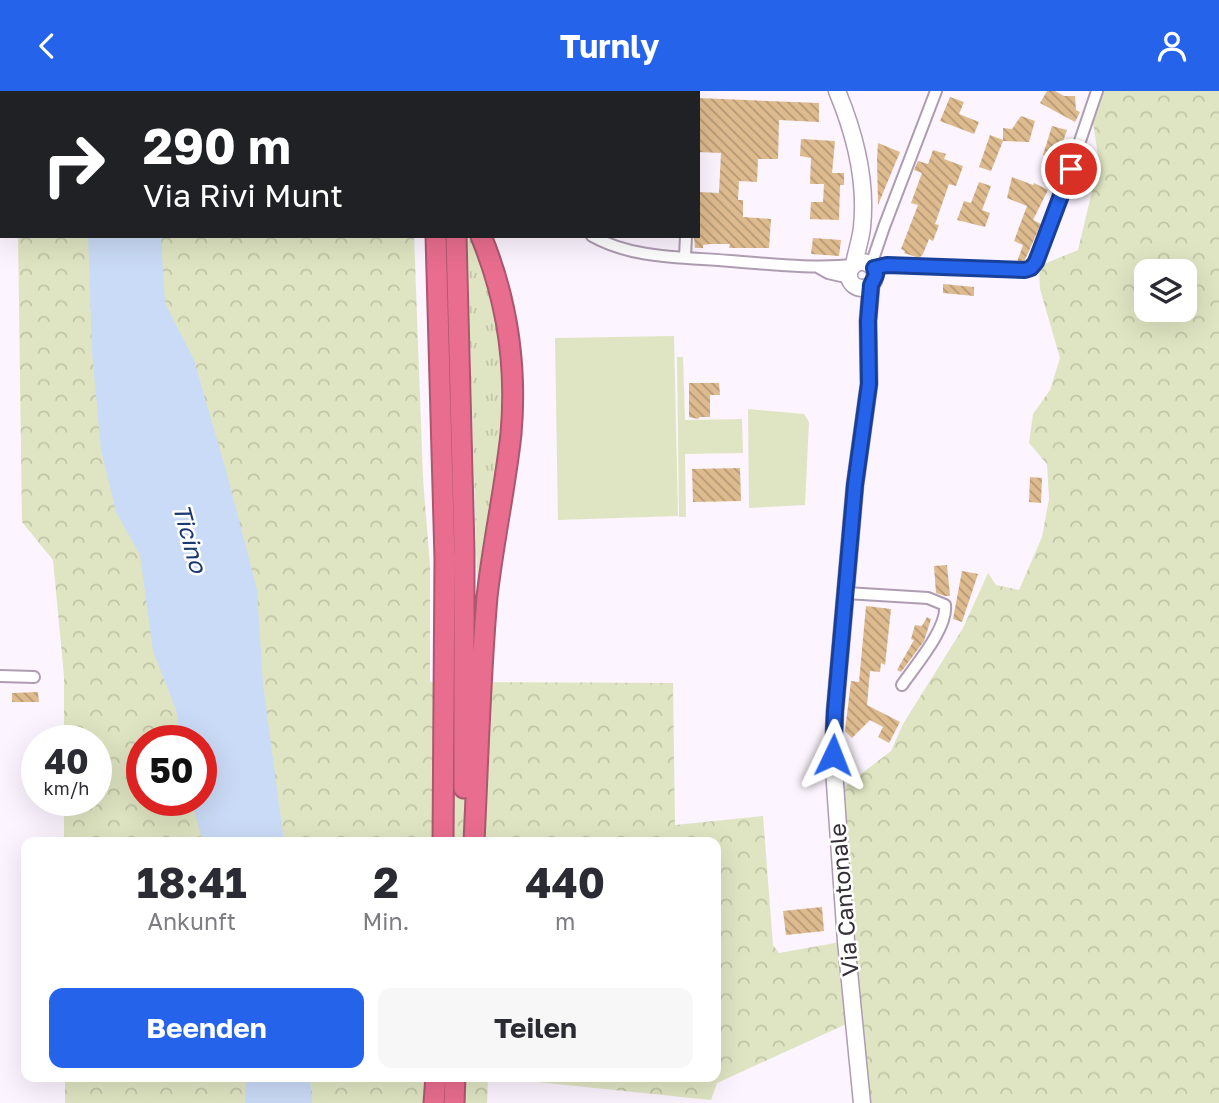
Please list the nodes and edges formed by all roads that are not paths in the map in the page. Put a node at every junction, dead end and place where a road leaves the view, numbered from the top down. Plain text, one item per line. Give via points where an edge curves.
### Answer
1 (837, 91) edge
2 (936, 91) edge
3 (1097, 91) edge
4 (884, 227) junction
5 (862, 229) junction
6 (436, 238) edge
7 (456, 238) edge
8 (482, 238) edge
9 (597, 238) edge
10 (685, 238) edge
11 (685, 257) junction
12 (873, 267) junction
13 (858, 279) junction
14 (845, 593) junction
15 (0, 676) edge
16 (34, 677) dead end
17 (902, 685) dead end
18 (443, 837) edge
19 (463, 837) edge
20 (474, 837) edge
21 (436, 1082) edge
22 (455, 1082) edge
23 (435, 1103) edge
24 (454, 1103) edge
25 (862, 1103) edge

1 - 5 main road, Via Cantonale via 859,161
2 - 4 street
3 - 12 street via 1031,268
4 - 5 street
4 - 12 street
5 - 12 main road, Via Cantonale
5 - 13 main road, Via Cantonale
6 - 18 highway via 445,559
7 - 19 highway via 464,549
8 - 20 highway via 505,316 513,396 487,601
9 - 11 street via 631,252
10 - 11 street
11 - 13 street via 819,268
12 - 13 main road via 875,279
13 - 14 main road, Via Cantonale via 868,321 869,384
14 - 17 street via 928,599 945,605 937,633
14 - 25 main road, Via Cantonale via 833,755
15 - 16 street
21 - 23 highway
22 - 24 highway

